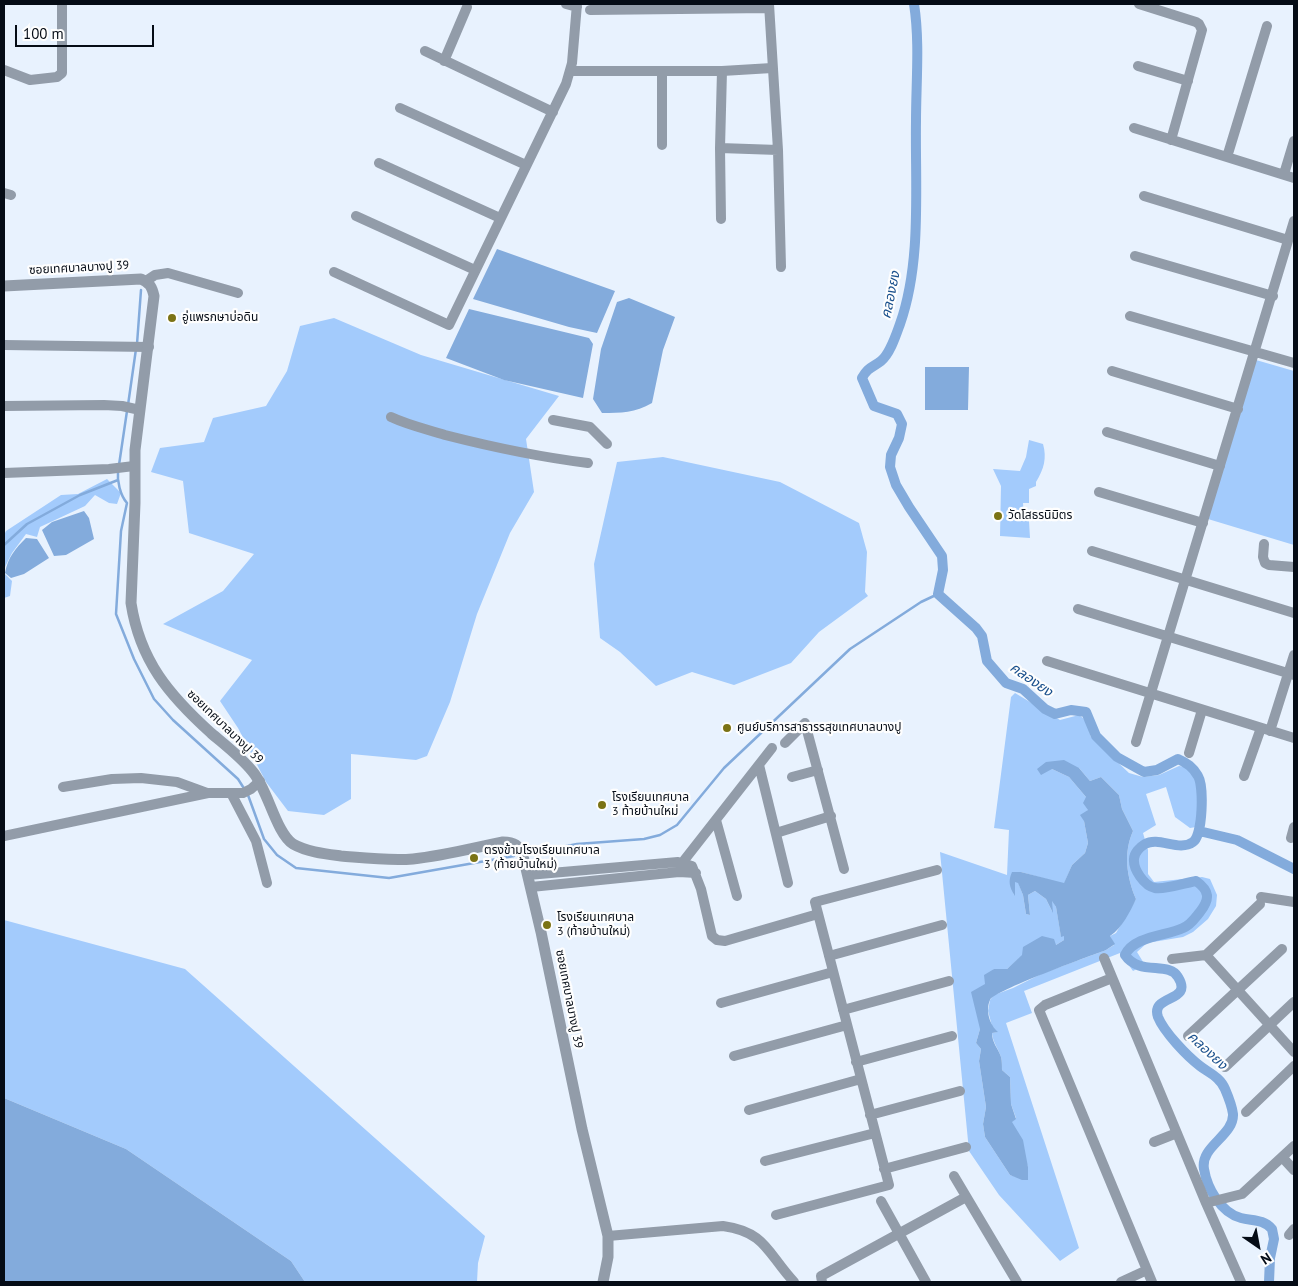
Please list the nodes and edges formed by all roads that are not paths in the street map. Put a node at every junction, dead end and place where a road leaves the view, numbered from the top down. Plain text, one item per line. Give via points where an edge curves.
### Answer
1 (566, 4) edge
2 (1139, 4) edge
3 (62, 5) edge
4 (577, 5) edge
5 (769, 6) edge
6 (467, 7) dead end
7 (590, 10) dead end
8 (1267, 26) dead end
9 (425, 51) dead end
10 (444, 61) junction
11 (1138, 66) dead end
12 (772, 68) junction
13 (4, 70) edge
14 (570, 71) junction
15 (662, 71) junction
16 (722, 71) junction
17 (1188, 81) junction
18 (400, 108) dead end
19 (553, 112) junction
20 (1134, 128) dead end
21 (1171, 140) junction
22 (1294, 141) edge
23 (662, 145) dead end
24 (720, 148) junction
25 (778, 150) junction
26 (1227, 157) junction
27 (379, 163) dead end
28 (526, 165) junction
29 (1289, 176) edge
30 (1144, 196) dead end
31 (356, 216) dead end
32 (500, 218) junction
33 (721, 219) dead end
34 (1294, 221) edge
35 (1288, 240) junction
36 (1135, 256) dead end
37 (781, 267) dead end
38 (475, 270) junction
39 (334, 272) dead end
40 (146, 281) junction
41 (4, 286) edge
42 (238, 293) dead end
43 (1273, 296) junction
44 (1130, 316) dead end
45 (4, 345) edge
46 (141, 347) junction
47 (1255, 352) junction
48 (1294, 363) edge
49 (1112, 371) dead end
50 (4, 406) edge
51 (137, 409) junction
52 (1238, 409) junction
53 (391, 416) dead end
54 (553, 420) dead end
55 (1107, 432) dead end
56 (607, 444) dead end
57 (588, 462) dead end
58 (1220, 466) junction
59 (129, 467) junction
60 (4, 473) edge
61 (1099, 492) dead end
62 (1203, 523) junction
63 (1264, 544) dead end
64 (1092, 551) dead end
65 (1294, 567) edge
66 (1186, 580) junction
67 (1078, 609) dead end
68 (1294, 613) edge
69 (1168, 637) junction
70 (1294, 655) edge
71 (1047, 661) dead end
72 (1291, 674) edge
73 (1151, 694) junction
74 (1202, 710) junction
75 (1266, 729) junction
76 (1294, 738) edge
77 (1136, 742) dead end
78 (785, 743) dead end
79 (772, 748) dead end
80 (1189, 753) dead end
81 (759, 765) junction
82 (818, 770) junction
83 (1244, 776) dead end
84 (792, 778) dead end
85 (260, 781) junction
86 (63, 787) dead end
87 (208, 793) junction
88 (231, 793) junction
89 (830, 816) junction
90 (716, 820) junction
91 (1294, 827) edge
92 (776, 833) junction
93 (4, 836) edge
94 (1291, 838) dead end
95 (682, 863) junction
96 (844, 869) dead end
97 (937, 870) dead end
98 (696, 873) junction
99 (529, 881) junction
100 (268, 883) dead end
101 (788, 883) dead end
102 (737, 896) dead end
103 (1294, 902) edge
104 (818, 914) junction
105 (942, 926) dead end
106 (1282, 949) dead end
107 (1206, 955) junction
108 (828, 956) junction
109 (1104, 958) dead end
110 (1172, 959) dead end
111 (833, 972) junction
112 (1112, 978) junction
113 (949, 981) dead end
114 (1237, 991) junction
115 (1294, 1002) edge
116 (721, 1003) dead end
117 (842, 1010) junction
118 (847, 1025) junction
119 (1269, 1025) junction
120 (952, 1036) dead end
121 (1188, 1036) dead end
122 (1294, 1052) edge
123 (734, 1056) dead end
124 (856, 1062) junction
125 (1294, 1066) edge
126 (1225, 1067) dead end
127 (861, 1079) junction
128 (960, 1091) dead end
129 (749, 1110) dead end
130 (1246, 1112) dead end
131 (870, 1115) junction
132 (875, 1133) junction
133 (1177, 1133) junction
134 (1154, 1142) dead end
135 (1294, 1146) edge
136 (966, 1147) dead end
137 (1282, 1157) junction
138 (765, 1161) dead end
139 (884, 1169) junction
140 (1294, 1170) edge
141 (954, 1176) dead end
142 (966, 1197) junction
143 (881, 1201) dead end
144 (1208, 1202) junction
145 (776, 1215) dead end
146 (899, 1232) junction
147 (608, 1236) junction
148 (1147, 1270) junction
149 (603, 1282) edge
150 (794, 1282) edge
151 (822, 1282) edge
152 (926, 1282) edge
153 (1017, 1282) edge
154 (1121, 1282) edge
155 (1152, 1282) edge
156 (1241, 1282) edge

1 - 4 street
2 - 17 street via 1196,22 1202,27
3 - 13 street via 60,75 30,80
4 - 14 street
5 - 7 street
5 - 12 street
6 - 10 street
8 - 26 street
9 - 10 street
10 - 19 street
11 - 17 street
12 - 16 street
12 - 25 street
14 - 15 street
14 - 19 street
15 - 16 street
15 - 23 street
16 - 24 street
17 - 21 street
18 - 28 street
19 - 28 street
20 - 21 street
21 - 26 street
22 - 29 street
24 - 25 street
24 - 33 street
25 - 37 street
26 - 29 street
27 - 32 street
28 - 32 street
30 - 35 street
31 - 38 street
32 - 38 street
34 - 35 street
35 - 43 street
36 - 43 street
38 - 39 street via 449,325
40 - 41 street, ซอยเทศบาลบางปู 39
40 - 42 street via 160,273 168,273
40 - 46 street, ซอยเทศบาลบางปู 39 via 154,296
43 - 47 street
44 - 47 street
45 - 46 street
46 - 51 street, ซอยเทศบาลบางปู 39
47 - 48 street
47 - 52 street
49 - 52 street
50 - 51 street via 122,406
51 - 59 street, ซอยเทศบาลบางปู 39
52 - 58 street
53 - 57 street via 404,423 473,442 547,458
54 - 56 street via 590,427
55 - 58 street
58 - 62 street
59 - 60 street
59 - 85 street, ซอยเทศบาลบางปู 39 via 135,503 131,604 140,640 152,666 179,702 244,761
61 - 62 street
62 - 66 street
63 - 65 street via 1266,565
64 - 66 street
66 - 68 street
66 - 69 street
67 - 69 street
69 - 72 street
69 - 73 street
70 - 72 street
71 - 73 street
72 - 75 street
73 - 74 street
73 - 77 street
74 - 75 street
74 - 80 street
75 - 76 street
75 - 83 street
78 - 82 street via 805,723
79 - 81 street
81 - 90 street
81 - 92 street
82 - 84 street
82 - 89 street
85 - 88 street via 246,791
85 - 99 street, ซอยเทศบาลบางปู 39 via 286,838 293,844 331,855 413,859 510,842 522,851
86 - 87 street via 141,778 176,782
87 - 88 street
87 - 93 street
88 - 100 street via 256,841
89 - 92 street
89 - 96 street
90 - 95 street
90 - 102 street
91 - 94 street
92 - 101 street
95 - 98 street via 692,866
95 - 99 street
97 - 104 street via 814,902
98 - 99 street
98 - 104 street via 712,936 718,940 725,941
99 - 147 street, ซอยเทศบาลบางปู 39
103 - 107 street via 1261,901
104 - 108 street
105 - 108 street
106 - 114 street
107 - 110 street
107 - 114 street
108 - 111 street
109 - 112 street
111 - 116 street
111 - 117 street
112 - 133 street
112 - 148 street via 1039,1010
113 - 117 street
114 - 119 street
114 - 121 street
115 - 119 street
117 - 118 street
118 - 123 street
118 - 124 street
119 - 122 street
119 - 126 street
120 - 124 street
124 - 127 street
125 - 130 street
127 - 129 street
127 - 131 street
128 - 131 street
131 - 132 street
132 - 138 street
132 - 139 street
133 - 134 street
133 - 144 street
135 - 137 street
136 - 139 street
137 - 140 street
137 - 144 street via 1247,1191
139 - 145 street via 888,1185
141 - 142 street
142 - 146 street
142 - 153 street
143 - 146 street
144 - 156 street
146 - 151 street via 823,1274
146 - 152 street
147 - 149 street, ซอยเทศบาลบางปู 39
147 - 150 street via 722,1226 740,1228 761,1241
148 - 154 street
148 - 155 street

